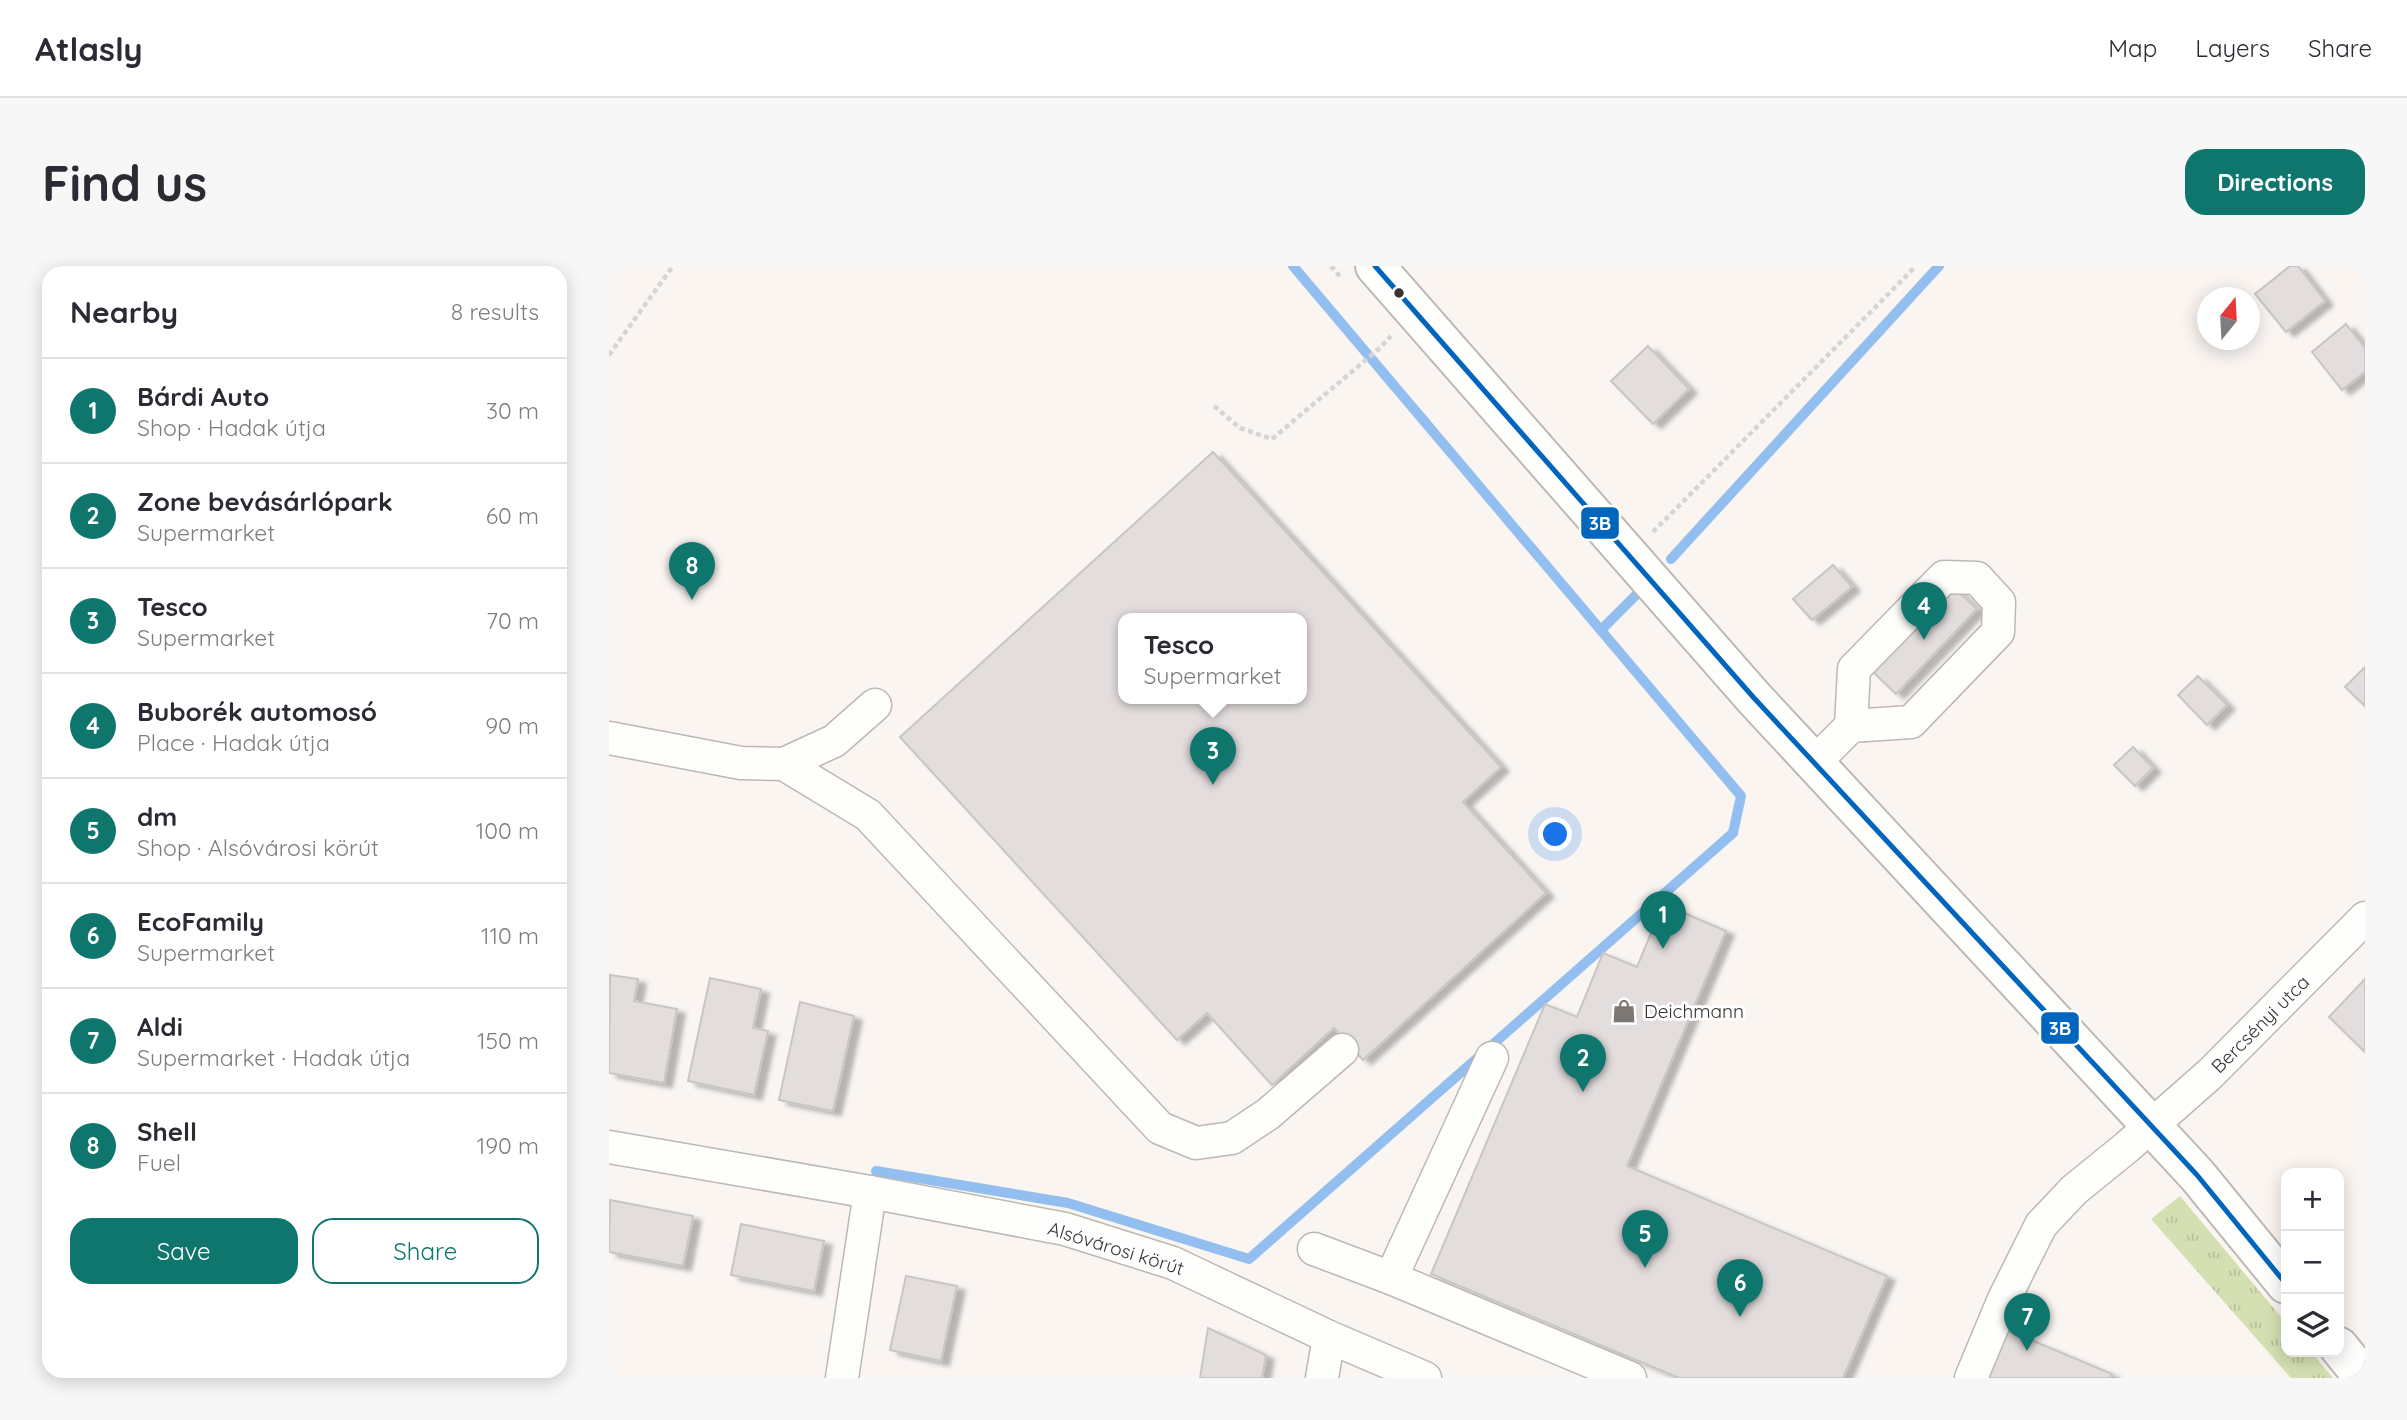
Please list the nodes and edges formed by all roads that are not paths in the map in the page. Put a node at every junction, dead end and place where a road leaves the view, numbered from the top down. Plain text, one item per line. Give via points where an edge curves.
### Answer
1 (1375, 266) edge
2 (875, 705) dead end
3 (1851, 726) junction
4 (609, 738) edge
5 (1814, 763) junction
6 (784, 764) junction
7 (2365, 918) edge
8 (1342, 1050) dead end
9 (1492, 1058) dead end
10 (2152, 1126) junction
11 (609, 1147) edge
12 (870, 1192) junction
13 (1314, 1249) dead end
14 (1391, 1278) junction
15 (2281, 1278) edge
16 (1329, 1337) junction
17 (2344, 1353) edge
18 (842, 1378) edge
19 (1322, 1378) edge
20 (1425, 1378) edge
21 (1630, 1378) edge
22 (1971, 1378) edge
23 (2364, 1378) edge

1 - 5 main road
2 - 6 street via 834,741
3 - 3 street via 1911,722 1998,632 1999,602 1977,578 1944,577 1854,669
3 - 5 street
4 - 6 street via 741,763
5 - 10 main road
6 - 8 street via 868,815 1160,1128 1196,1143 1232,1138 1268,1114
7 - 10 street, Bercsényi utca
9 - 14 street
10 - 15 main road
10 - 22 street, Bercsényi utca via 2074,1190 2041,1225
11 - 12 street, Alsóvárosi körút
12 - 16 street, Alsóvárosi körút via 1065,1229 1173,1263
12 - 18 street
13 - 14 street
14 - 21 street
16 - 19 street
16 - 20 street, Alsóvárosi körút
17 - 23 main road

